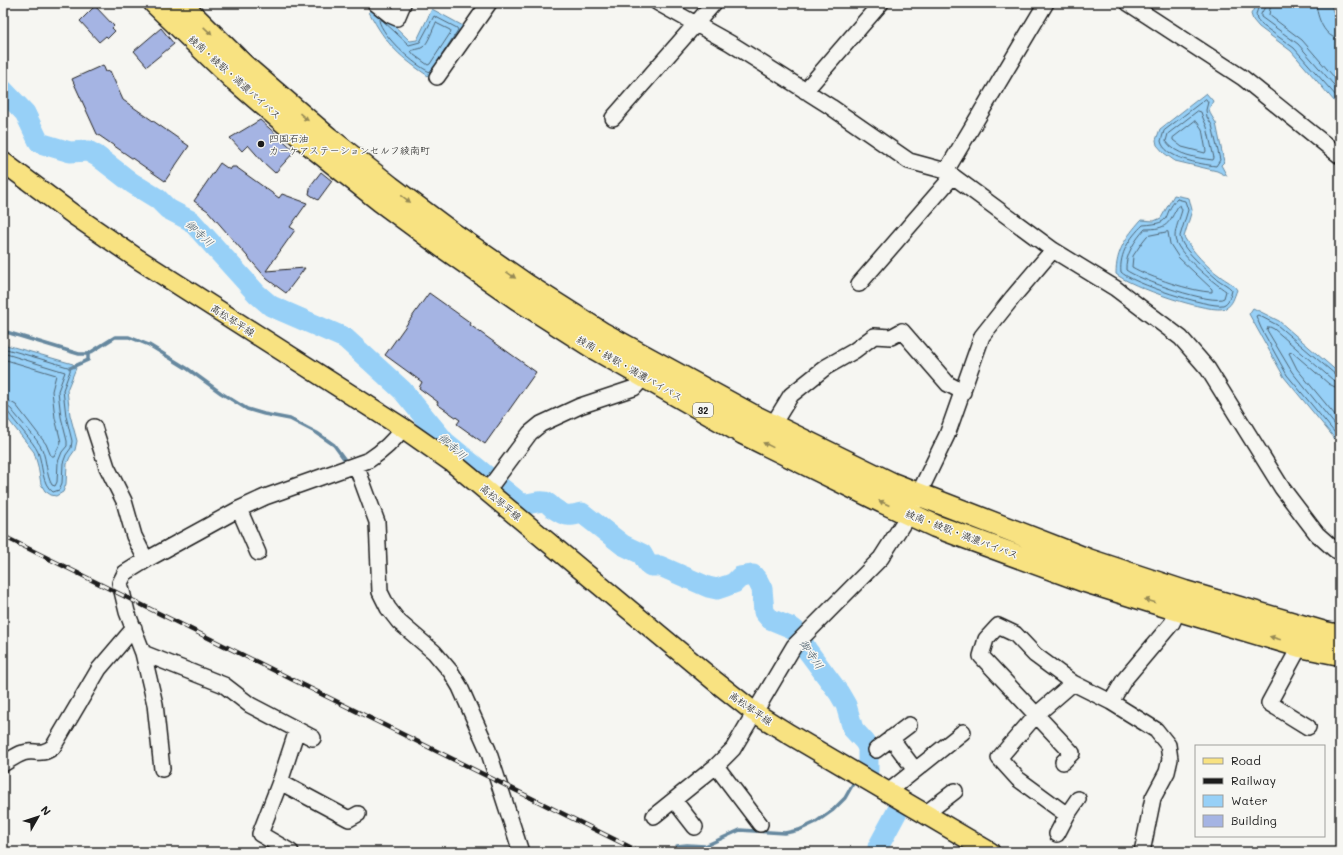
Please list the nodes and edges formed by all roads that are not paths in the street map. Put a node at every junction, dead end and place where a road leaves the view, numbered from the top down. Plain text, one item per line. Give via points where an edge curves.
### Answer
1 (155, 3) edge
2 (180, 3) edge
3 (375, 3) edge
4 (489, 3) edge
5 (658, 3) edge
6 (714, 3) edge
7 (881, 3) edge
8 (1046, 3) edge
9 (1128, 3) edge
10 (403, 4) dead end
11 (696, 24) junction
12 (437, 77) dead end
13 (804, 90) junction
14 (613, 118) dead end
15 (1340, 156) edge
16 (3, 162) edge
17 (949, 174) junction
18 (1053, 250) junction
19 (859, 284) dead end
20 (644, 376) junction
21 (963, 392) junction
22 (772, 426) junction
23 (94, 427) dead end
24 (403, 428) junction
25 (351, 467) junction
26 (492, 485) junction
27 (919, 494) junction
28 (239, 509) junction
29 (909, 514) junction
30 (1340, 552) edge
31 (258, 553) dead end
32 (146, 560) junction
33 (1182, 601) junction
34 (134, 628) junction
35 (1340, 636) edge
36 (1300, 646) junction
37 (143, 653) junction
38 (1340, 654) edge
39 (1073, 683) junction
40 (1111, 702) junction
41 (754, 712) junction
42 (1036, 714) junction
43 (909, 725) dead end
44 (1308, 727) dead end
45 (297, 730) junction
46 (963, 732) dead end
47 (313, 738) dead end
48 (891, 738) junction
49 (876, 750) dead end
50 (1063, 762) dead end
51 (3, 764) edge
52 (716, 766) junction
53 (162, 770) dead end
54 (916, 770) junction
55 (280, 782) junction
56 (955, 791) dead end
57 (888, 792) junction
58 (1078, 799) dead end
59 (674, 800) junction
60 (358, 814) dead end
61 (925, 814) junction
62 (1067, 815) junction
63 (654, 816) dead end
64 (760, 824) dead end
65 (695, 827) dead end
66 (1057, 834) dead end
67 (984, 850) edge
68 (291, 852) edge
69 (521, 852) edge
70 (1142, 852) edge

1 - 20 highway, 綾南・綾歌・満濃バイパス / 32 via 233,78 317,150 382,201 518,298 596,349
2 -> 22 highway, 綾南・綾歌・満濃バイパス / 32 via 243,65 328,138 450,232 603,334
3 - 10 street via 397,18
4 - 12 street
5 - 11 street
6 - 11 street
7 - 13 street
8 - 17 street
9 - 15 street via 1243,78
11 - 13 street
11 - 14 street
13 - 17 street via 909,161
16 - 24 main road, 高松琴平線 via 138,259
17 - 18 street
17 - 19 street
18 - 21 street via 982,336
18 - 30 street via 1115,288 1185,342 1208,369 1282,488 1317,534
20 - 26 street via 634,388 580,406 541,424 530,433
29 -> 20 highway, 綾南・綾歌・満濃バイパス / 32 via 743,433
21 - 22 street via 948,384 902,331 891,336 874,336 854,352 826,367 791,395
21 - 27 street via 947,435
22 - 27 highway, 綾南・綾歌・満濃バイパス / 32 via 892,484
23 - 32 street via 107,467 124,501 134,536
24 - 25 street via 382,452
24 - 26 main road, 高松琴平線 via 453,463
25 - 28 street via 265,497
25 - 69 street via 377,522 380,592 399,622 434,652 460,687 488,750
26 - 41 main road, 高松琴平線 via 716,682
27 - 29 street
27 - 33 highway, 綾南・綾歌・満濃バイパス / 32 via 1088,560
28 - 31 street
28 - 32 street
33 -> 29 highway, 綾南・綾歌・満濃バイパス / 32 via 1082,580
29 - 41 street via 881,558 794,646
32 - 34 street via 125,573 120,582 127,612
33 - 35 highway, 綾南・綾歌・満濃バイパス / 32
36 -> 33 highway, 綾南・綾歌・満濃バイパス / 32
33 - 40 street via 1172,623 1124,680
34 - 37 street
34 - 51 street via 99,669 53,747 41,753 22,753
36 - 38 highway, 綾南・綾歌・満濃バイパス / 32
36 - 44 street via 1268,703
37 - 45 street via 224,685 250,705
37 - 53 street via 155,704
39 - 40 street
39 - 42 street
39 - 42 street via 1035,655 1015,634 998,626 986,639 981,656
40 - 70 street via 1156,730 1168,745 1170,759 1153,798
41 - 52 street via 733,749
41 - 57 main road, 高松琴平線
42 - 50 street via 1072,753
42 - 62 street via 999,758 1018,780
43 - 48 street
45 - 47 street
45 - 55 street
46 - 54 street
48 - 49 street
48 - 54 street
52 - 59 street
52 - 64 street
54 - 57 street
55 - 60 street via 349,819
55 - 68 street via 260,834
56 - 61 street
57 - 61 main road, 高松琴平線
58 - 62 street
59 - 63 street
59 - 65 street
61 - 67 main road, 高松琴平線
62 - 66 street

